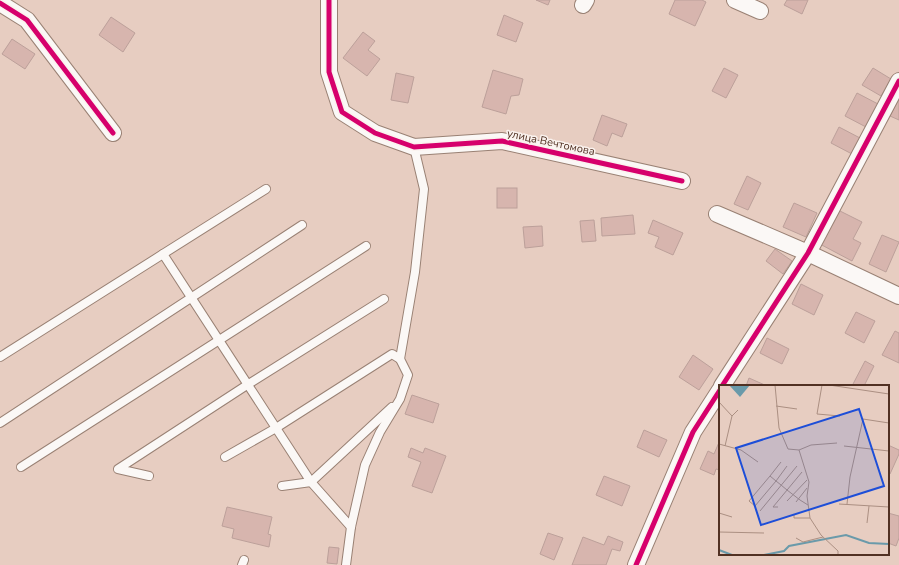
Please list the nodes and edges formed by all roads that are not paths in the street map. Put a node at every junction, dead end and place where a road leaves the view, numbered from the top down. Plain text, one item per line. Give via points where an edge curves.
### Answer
1 (329, 0) edge
2 (735, 0) edge
3 (0, 3) edge
4 (760, 11) dead end
5 (899, 81) edge
6 (113, 133) dead end
7 (414, 147) junction
8 (682, 181) dead end
9 (266, 189) dead end
10 (717, 214) dead end
11 (302, 225) dead end
12 (366, 246) dead end
13 (808, 253) junction
14 (163, 254) junction
15 (899, 296) edge
16 (191, 298) junction
17 (384, 299) dead end
18 (218, 340) junction
19 (0, 357) edge
20 (400, 359) junction
21 (247, 385) junction
22 (723, 385) edge
23 (719, 392) edge
24 (400, 400) junction
25 (0, 423) edge
26 (276, 428) junction
27 (225, 457) dead end
28 (21, 467) dead end
29 (149, 476) dead end
30 (311, 482) junction
31 (282, 486) dead end
32 (351, 527) junction
33 (346, 565) edge
34 (636, 565) edge

1 - 7 street via 328,72 342,112 375,133
2 - 4 street
3 - 6 street via 27,20
5 - 13 street
7 - 8 street, улица Вечтомова via 502,141
7 - 20 lane via 424,189 415,272
9 - 14 lane
10 - 13 street
11 - 16 lane
12 - 18 lane
13 - 15 street
13 - 22 street
14 - 16 lane
14 - 19 lane
16 - 18 lane
16 - 25 lane
17 - 21 lane
18 - 21 lane
18 - 28 lane
20 - 24 lane via 408,375
20 - 26 lane via 392,354
21 - 26 lane
21 - 29 lane via 118,469
23 - 34 street via 693,432
24 - 30 lane
24 - 32 lane via 380,432 365,465
26 - 27 lane
26 - 30 lane
30 - 31 lane
30 - 32 lane
32 - 33 lane

